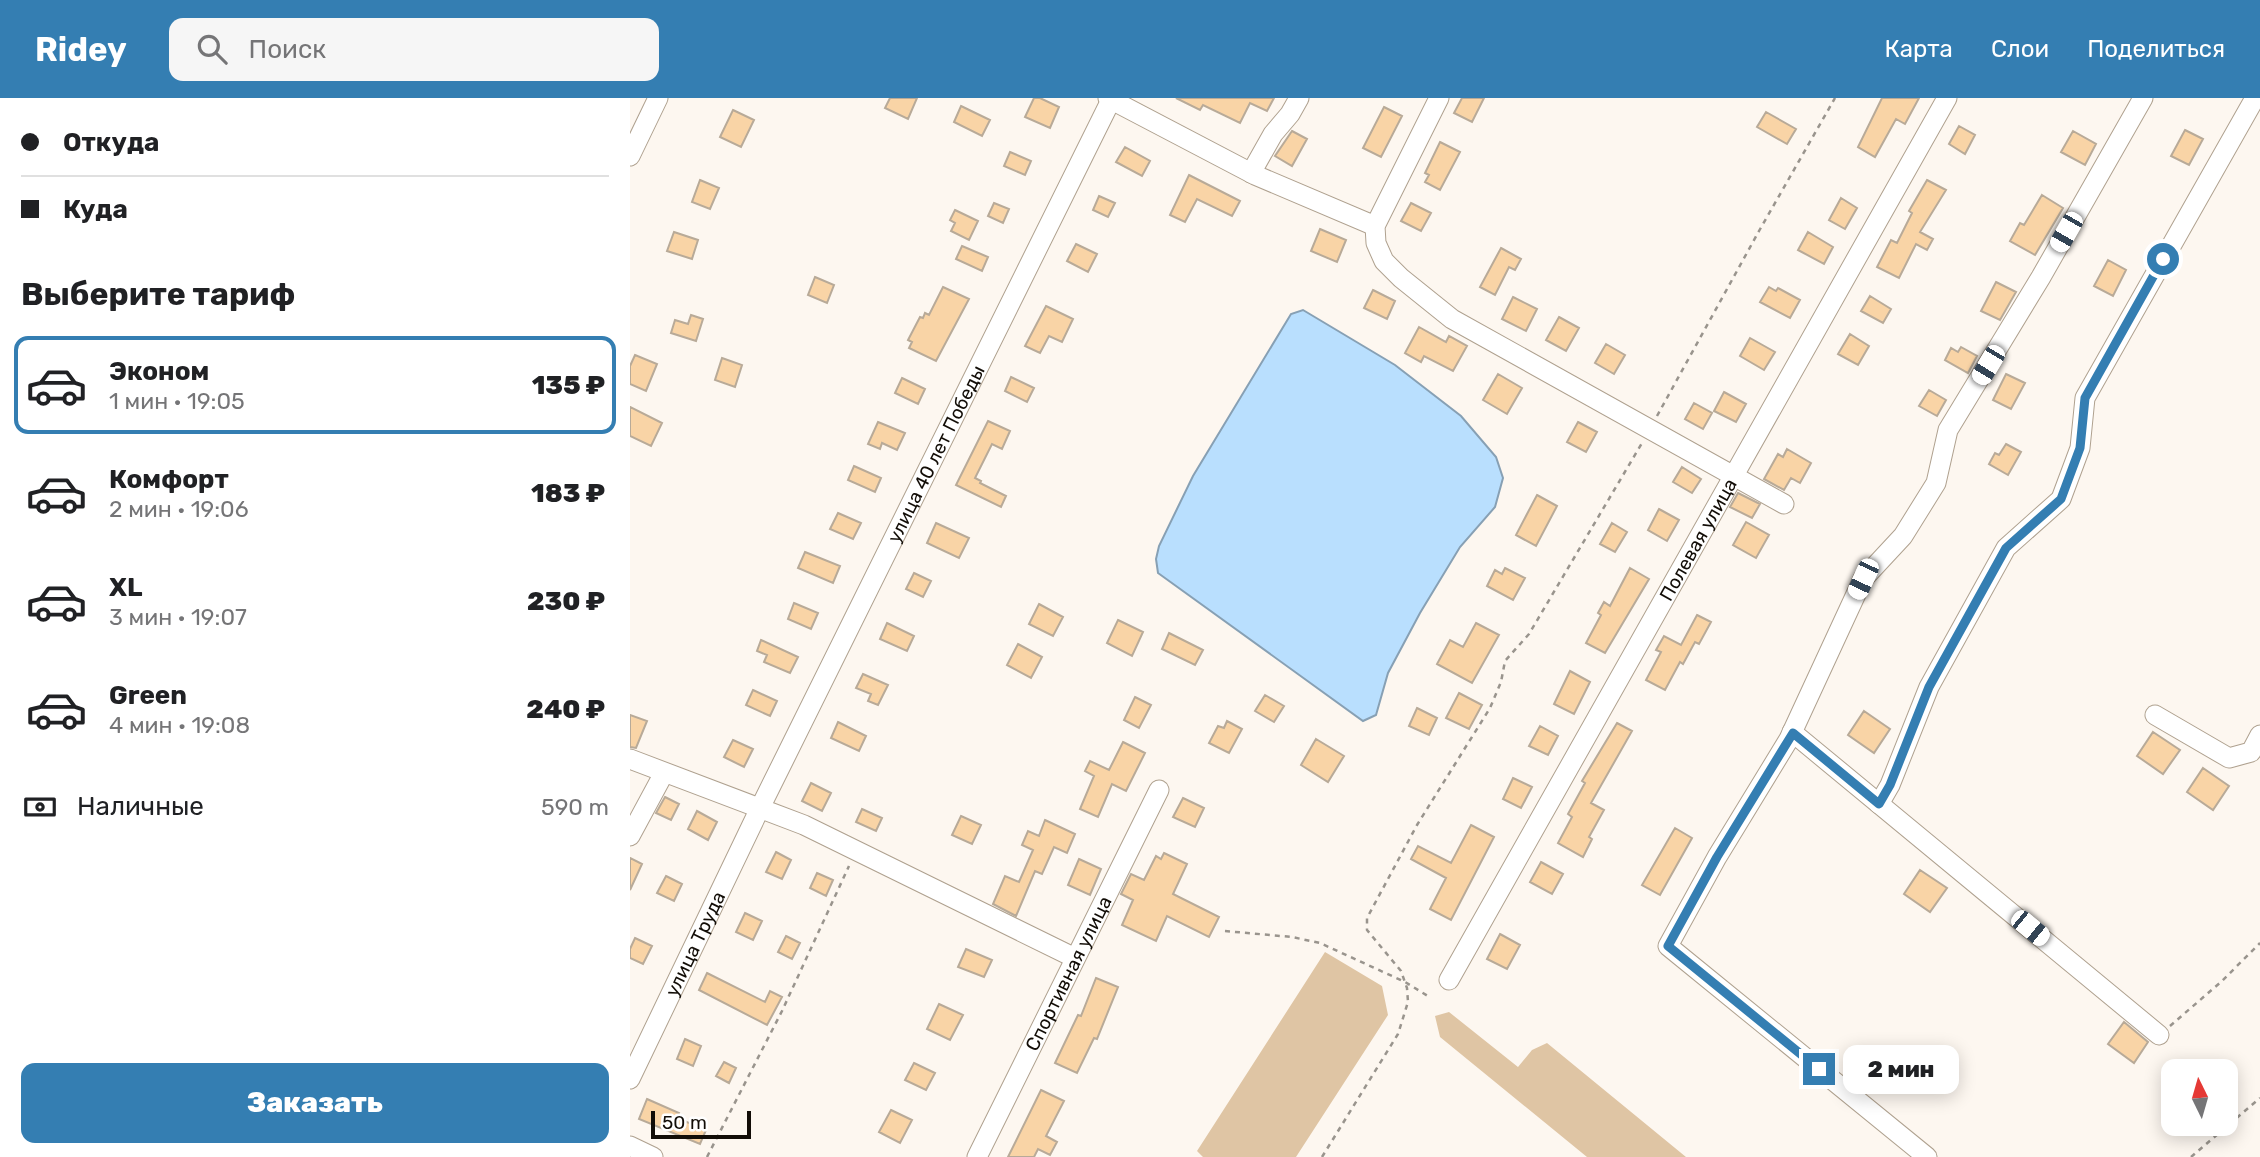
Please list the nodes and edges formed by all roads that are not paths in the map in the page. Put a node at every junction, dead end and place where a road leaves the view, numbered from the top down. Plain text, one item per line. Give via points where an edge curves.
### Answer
1 (658, 98) edge
2 (1299, 98) edge
3 (1439, 98) edge
4 (1947, 98) edge
5 (2143, 98) edge
6 (2255, 98) edge
7 (1111, 99) edge
8 (630, 156) edge
9 (1251, 173) junction
10 (1375, 226) junction
11 (1735, 475) junction
12 (1784, 504) dead end
13 (2155, 715) dead end
14 (1793, 733) junction
15 (2260, 736) edge
16 (630, 759) edge
17 (664, 773) junction
18 (1159, 790) dead end
19 (1879, 804) junction
20 (760, 808) junction
21 (630, 836) edge
22 (1075, 958) junction
23 (1449, 980) dead end
24 (2159, 1035) road end
25 (630, 1079) edge
26 (630, 1146) edge
27 (653, 1157) edge
28 (977, 1157) edge
29 (1927, 1157) edge

1 - 8 street
2 - 9 street
3 - 10 street
4 - 11 street, Полевая улица
5 - 14 street via 1948,430 1936,483 1903,536 1863,579
6 - 19 street via 2085,398 2080,448 2061,499 2006,548 1929,687
7 - 9 street
7 - 20 street, улица 40 лет Победы
9 - 10 street
10 - 11 street via 1384,261 1452,319
11 - 12 street
11 - 23 street, Полевая улица
13 - 15 street via 2229,758 2251,752
14 - 19 street
14 - 29 street via 1668,946
16 - 17 street
17 - 20 street
17 - 21 street
18 - 22 street, Спортивная улица
19 - 24 street
20 - 22 street via 804,825
20 - 25 street, улица Труда
22 - 28 street, Спортивная улица
26 - 27 street

